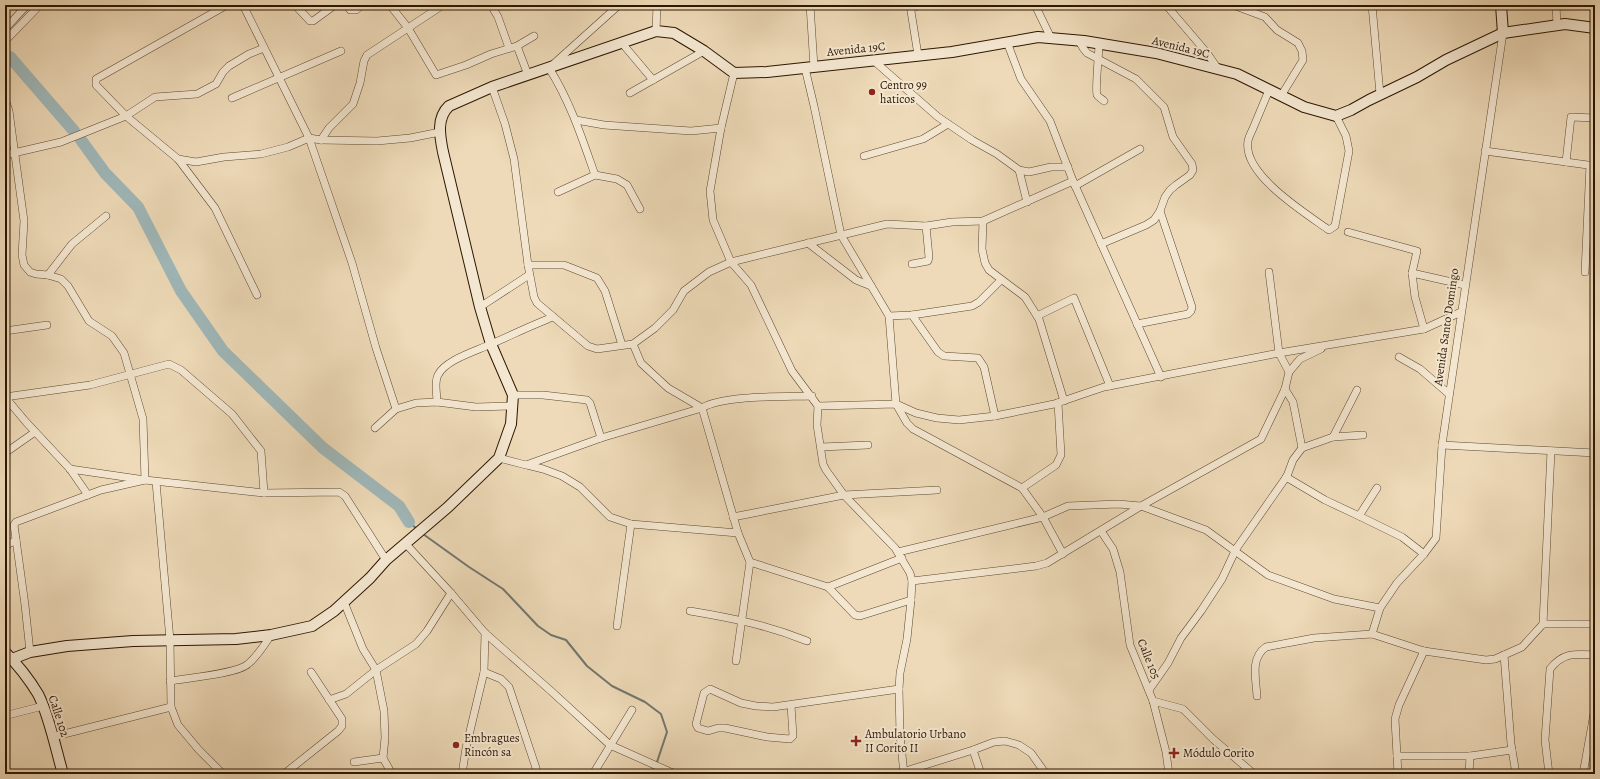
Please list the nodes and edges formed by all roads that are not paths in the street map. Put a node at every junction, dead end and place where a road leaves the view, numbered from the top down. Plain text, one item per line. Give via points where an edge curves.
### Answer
1 (27, 5) edge
2 (40, 5) edge
3 (227, 5) edge
4 (243, 5) edge
5 (295, 5) edge
6 (335, 5) edge
7 (347, 5) edge
8 (362, 5) edge
9 (390, 5) edge
10 (443, 5) edge
11 (491, 5) edge
12 (619, 5) edge
13 (657, 5) edge
14 (810, 5) edge
15 (922, 5) edge
16 (1035, 5) edge
17 (1233, 5) edge
18 (1372, 5) edge
19 (1501, 5) edge
20 (1556, 5) edge
21 (910, 6) edge
22 (1171, 7) edge
23 (1557, 25) junction
24 (5, 28) edge
25 (408, 28) junction
26 (1595, 28) edge
27 (656, 31) junction
28 (1503, 33) junction
29 (534, 36) dead end
30 (1052, 38) junction
31 (5, 41) edge
32 (1079, 41) junction
33 (621, 42) junction
34 (1007, 42) junction
35 (1099, 44) junction
36 (517, 46) junction
37 (264, 48) junction
38 (509, 48) junction
39 (341, 51) dead end
40 (704, 51) junction
41 (918, 55) junction
42 (1099, 59) junction
43 (873, 60) junction
44 (809, 67) junction
45 (550, 68) junction
46 (1218, 69) junction
47 (734, 73) junction
48 (528, 75) junction
49 (280, 78) junction
50 (653, 80) junction
51 (492, 87) junction
52 (1269, 90) junction
53 (630, 93) dead end
54 (1380, 94) junction
55 (1281, 96) junction
56 (232, 98) dead end
57 (5, 99) edge
58 (1104, 101) dead end
59 (126, 116) junction
60 (1336, 116) junction
61 (1595, 118) edge
62 (576, 120) junction
63 (948, 124) junction
64 (721, 128) junction
65 (440, 132) junction
66 (308, 138) junction
67 (322, 140) junction
68 (1140, 149) dead end
69 (1486, 151) junction
70 (15, 154) junction
71 (5, 155) edge
72 (864, 156) dead end
73 (178, 159) junction
74 (1566, 162) junction
75 (1592, 165) edge
76 (1068, 167) junction
77 (1019, 170) junction
78 (595, 175) junction
79 (1074, 183) junction
80 (558, 192) dead end
81 (1027, 202) junction
82 (640, 209) dead end
83 (1160, 211) junction
84 (106, 216) dead end
85 (983, 221) junction
86 (926, 226) junction
87 (1348, 232) dead end
88 (841, 235) junction
89 (808, 243) junction
90 (1101, 244) junction
91 (731, 262) junction
92 (912, 264) dead end
93 (528, 265) junction
94 (1269, 272) dead end
95 (1585, 272) dead end
96 (1412, 273) junction
97 (529, 274) junction
98 (48, 275) junction
99 (1001, 280) junction
100 (1465, 285) junction
101 (871, 286) junction
102 (257, 295) dead end
103 (480, 307) junction
104 (1461, 312) junction
105 (912, 315) junction
106 (889, 316) junction
107 (1037, 316) junction
108 (553, 317) junction
109 (1137, 324) junction
110 (47, 326) dead end
111 (1424, 329) junction
112 (5, 331) edge
113 (491, 344) junction
114 (633, 344) junction
115 (622, 345) junction
116 (1329, 345) junction
117 (1279, 354) junction
118 (1399, 357) dead end
119 (1289, 372) junction
120 (130, 374) junction
121 (1161, 376) junction
122 (1110, 386) junction
123 (1285, 389) junction
124 (1357, 390) dead end
125 (1449, 394) junction
126 (812, 396) junction
127 (5, 397) edge
128 (513, 400) junction
129 (437, 402) junction
130 (1061, 402) junction
131 (896, 404) junction
132 (818, 406) junction
133 (702, 408) junction
134 (396, 409) junction
135 (995, 416) junction
136 (375, 428) dead end
137 (35, 432) junction
138 (1363, 435) dead end
139 (1333, 437) junction
140 (601, 438) junction
141 (868, 445) dead end
142 (1442, 445) junction
143 (821, 447) junction
144 (1302, 448) junction
145 (1551, 451) junction
146 (5, 453) edge
147 (1595, 453) edge
148 (500, 458) junction
149 (526, 465) junction
150 (70, 469) junction
151 (1286, 477) junction
152 (145, 480) junction
153 (156, 482) junction
154 (1022, 488) junction
155 (1378, 488) dead end
156 (937, 490) dead end
157 (264, 493) junction
158 (88, 495) junction
159 (844, 495) junction
160 (1141, 506) junction
161 (1359, 516) junction
162 (733, 517) junction
163 (1042, 517) junction
164 (631, 524) junction
165 (1101, 531) junction
166 (738, 533) junction
167 (16, 540) junction
168 (405, 543) junction
169 (5, 546) edge
170 (1234, 552) junction
171 (1063, 554) junction
172 (1424, 554) junction
173 (900, 555) junction
174 (386, 560) junction
175 (750, 562) junction
176 (912, 581) junction
177 (828, 587) junction
178 (451, 593) junction
179 (911, 600) junction
180 (344, 602) junction
181 (1380, 608) junction
182 (690, 610) dead end
183 (742, 620) junction
184 (1542, 624) junction
185 (1595, 624) edge
186 (617, 626) dead end
187 (485, 633) junction
188 (271, 634) junction
189 (1372, 634) junction
190 (170, 640) junction
191 (806, 641) dead end
192 (1424, 651) junction
193 (30, 652) junction
194 (1504, 655) junction
195 (1595, 655) edge
196 (8, 656) edge
197 (736, 661) dead end
198 (376, 670) junction
199 (311, 672) dead end
200 (484, 672) junction
201 (170, 681) junction
202 (899, 689) junction
203 (1150, 690) junction
204 (1257, 696) dead end
205 (330, 700) junction
206 (1153, 701) junction
207 (791, 705) junction
208 (43, 706) junction
209 (171, 707) junction
210 (1595, 708) edge
211 (632, 710) dead end
212 (8, 715) dead end
213 (1593, 734) edge
214 (52, 737) junction
215 (610, 745) junction
216 (973, 750) junction
217 (1512, 750) junction
218 (1397, 756) junction
219 (1470, 756) junction
220 (382, 758) junction
221 (354, 762) dead end
222 (901, 773) edge
223 (1583, 773) edge
224 (63, 774) edge
225 (223, 774) edge
226 (284, 774) edge
227 (392, 774) edge
228 (462, 774) edge
229 (538, 774) edge
230 (593, 774) edge
231 (675, 774) edge
232 (981, 774) edge
233 (1046, 774) edge
234 (1169, 774) edge
235 (1254, 774) edge
236 (1398, 774) edge
237 (1469, 774) edge
238 (1516, 774) edge
239 (1549, 774) edge
240 (1595, 774) edge

1 - 24 street
2 - 31 street
3 - 59 street via 96,79 96,85
4 - 37 street
5 - 6 street via 310,21
7 - 8 street via 350,10 356,10
9 - 25 street
10 - 25 street
11 - 38 street
12 - 45 street
13 - 27 street
14 - 44 street
15 - 21 street
16 - 30 street
17 - 55 street via 1265,17 1277,30 1298,43 1302,51 1302,60
18 - 54 street
19 - 28 street, Avenida Santo Domingo
20 - 23 street
21 - 41 street
22 - 46 street
23 - 26 street
23 - 28 street
25 - 38 street via 436,75
25 - 67 street via 367,55 353,104 329,128
27 - 33 street
27 - 40 street via 674,34
28 - 54 street
28 - 69 street, Avenida Santo Domingo
29 - 36 street
30 - 32 street, Avenida 19C
30 - 34 street, Avenida 19C via 1038,37
32 - 35 street, Avenida 19C
32 - 42 street via 1087,53
33 - 45 street
33 - 50 street
34 - 41 street, Avenida 19C
34 - 76 street via 1021,78 1050,122
35 - 42 street
35 - 46 street, Avenida 19C via 1156,53
36 - 38 street
36 - 48 street
37 - 49 street
37 - 59 street via 229,66 216,84 197,94 155,97
39 - 49 street
40 - 47 street
40 - 50 street
41 - 43 street, Avenida 19C
42 - 58 street via 1096,90 1097,96
42 - 83 street via 1136,79 1164,108 1173,136 1192,164 1193,170 1190,175 1170,190 1161,204
43 - 44 street, Avenida 19C
43 - 63 street
44 - 47 street, Avenida 19C
44 - 88 street via 814,106
45 - 48 street
45 - 62 street
46 - 52 street, Avenida 19C via 1237,74
47 - 64 street
48 - 51 street
49 - 56 street
49 - 66 street
50 - 53 street
51 - 65 street via 444,110
51 - 93 street via 514,159
52 - 55 street, Avenida 19C
52 - 60 street via 1248,141 1248,153 1264,180 1288,201 1329,230 1335,226 1349,151 1346,136
54 - 60 street
55 - 60 street, Avenida 19C via 1304,107
57 - 70 street
59 - 70 street via 62,142
59 - 73 street
61 - 74 street via 1571,117
62 - 64 street via 604,125 691,131
62 - 78 street
63 - 72 street via 924,139
63 - 77 street
64 - 91 street via 710,192 713,220
65 - 67 street via 377,141
65 - 103 street
66 - 67 street
66 - 73 street via 288,147 261,154 196,162
66 - 134 street via 352,263
68 - 79 street
69 - 74 street
69 - 100 street, Avenida Santo Domingo
70 - 71 street
70 - 98 street via 24,221 24,266 30,272
73 - 102 street via 215,208
74 - 75 street
75 - 95 street
76 - 77 street via 1051,167 1029,172
76 - 79 street
77 - 81 street
78 - 80 street
78 - 82 street via 617,179 627,185
79 - 81 street
79 - 90 street
81 - 85 street
83 - 90 street via 1154,220 1146,225
83 - 109 street via 1192,307 1188,314
84 - 98 street via 72,244
85 - 86 street
85 - 99 street via 982,249 985,263
86 - 88 street via 887,224
86 - 92 street via 928,261
87 - 96 street via 1417,251
88 - 89 street
88 - 101 street
89 - 91 street
89 - 101 street via 856,280
90 - 109 street
91 - 114 street via 709,272 684,291 673,310 660,324
91 - 126 street via 751,285 792,371
93 - 97 street
93 - 115 street via 564,265 597,278 605,291
94 - 117 street
96 - 100 street
96 - 111 street via 1415,297
97 - 103 street
97 - 108 street via 534,297
98 - 120 street via 61,279 89,321 112,336 124,353
99 - 105 street via 972,306
99 - 107 street via 1025,297
100 - 104 street, Avenida Santo Domingo
101 - 106 street
103 - 113 street
104 - 111 street
104 - 125 street, Avenida Santo Domingo
105 - 106 street
105 - 135 street via 938,352 944,356 978,358 984,367
106 - 131 street
107 - 122 street via 1074,298
107 - 130 street
108 - 113 street
108 - 115 street via 588,346 597,349
109 - 121 street
110 - 112 street
111 - 116 street
113 - 128 street
113 - 129 street via 463,355 438,373
114 - 115 street
114 - 133 street via 641,363 668,388
116 - 117 street
116 - 119 street via 1300,359
117 - 119 street
117 - 121 street
118 - 125 street via 1420,369
119 - 123 street
120 - 127 street via 90,385
120 - 152 street via 143,419
120 - 157 street via 169,364 181,370 232,414 261,451
121 - 122 street
122 - 130 street
123 - 144 street via 1293,402
123 - 160 street via 1260,439
124 - 139 street
125 - 142 street, Avenida Santo Domingo
126 - 132 street
126 - 133 street via 756,398 710,404
127 - 137 street
128 - 129 street via 476,407
128 - 140 street via 543,395 586,400 590,404
128 - 148 street via 511,424
129 - 134 street via 416,403
130 - 135 street
130 - 154 street via 1061,455 1056,465
131 - 132 street
131 - 135 street via 916,413 937,418 959,420
131 - 154 street via 913,429
132 - 143 street
133 - 140 street
133 - 162 street
134 - 136 street
137 - 146 street
137 - 150 street
138 - 139 street
139 - 144 street
140 - 149 street
141 - 143 street
142 - 145 street
142 - 172 street, Avenida Santo Domingo via 1436,538
143 - 159 street via 823,464
144 - 151 street
145 - 147 street
145 - 184 street
148 - 149 street
148 - 168 street
149 - 164 street via 562,476 580,487 610,517
150 - 152 street
150 - 158 street
151 - 161 street via 1324,500
151 - 170 street
152 - 153 street
152 - 158 street
153 - 157 street
153 - 190 street
154 - 163 street
155 - 161 street
156 - 159 street
157 - 174 street via 339,492 345,496
158 - 167 street via 16,522
159 - 162 street
159 - 173 street
160 - 163 street via 1068,506
160 - 165 street
160 - 170 street via 1206,530
161 - 172 street via 1402,537
162 - 166 street
163 - 171 street
163 - 173 street
164 - 166 street
164 - 186 street
165 - 171 street
165 - 203 street, Calle 105 via 1113,549 1120,572 1130,645 1137,666
166 - 175 street
167 - 169 street
167 - 193 street
168 - 174 street
168 - 178 street
170 - 181 street via 1268,575 1334,599
170 - 203 street via 1222,579 1181,638 1168,664
171 - 176 street via 1036,566
172 - 181 street, Avenida Santo Domingo via 1397,583
173 - 176 street
173 - 177 street
174 - 180 street
175 - 177 street
175 - 183 street
176 - 179 street
177 - 179 street via 851,613 860,616
178 - 187 street
178 - 198 street via 427,632 416,644
179 - 202 street
180 - 188 street via 312,626
180 - 198 street via 363,649
181 - 189 street, Avenida Santo Domingo
182 - 183 street
183 - 191 street
183 - 197 street
184 - 185 street
184 - 194 street via 1522,647
187 - 200 street
187 - 215 street
188 - 190 street via 236,639
188 - 201 street via 247,665 231,672
189 - 192 street
189 - 204 street via 1314,638 1266,647 1259,652 1256,659
190 - 193 street via 133,640
190 - 201 street
192 - 194 street via 1486,660
192 - 218 street via 1395,719
193 - 196 street
194 - 217 street
195 - 239 street via 1566,656 1557,660 1550,669 1545,740
196 - 208 street, Calle 102 via 37,693
198 - 205 street via 346,694
198 - 220 street via 384,710 385,738
199 - 205 street
200 - 228 street
200 - 229 street via 501,679 509,687
201 - 209 street
202 - 207 street
202 - 222 street
203 - 206 street, Calle 105
205 - 226 street via 342,719 342,726
206 - 234 street, Calle 105
206 - 235 street via 1183,709
207 - 207 street via 793,736 790,740 767,738 722,728 708,731 698,728 696,724 704,693 710,689 748,705
208 - 212 street
208 - 214 street, Calle 102
209 - 214 street
209 - 225 street via 178,725
210 - 213 street
211 - 215 street
213 - 223 street
214 - 224 street, Calle 102
215 - 230 street
215 - 231 street
216 - 222 street
216 - 232 street
216 - 233 street via 994,742 1005,741 1019,745 1030,753
217 - 219 street
217 - 238 street
218 - 219 street
218 - 236 street
219 - 237 street
220 - 221 street
220 - 227 street
223 - 240 street

